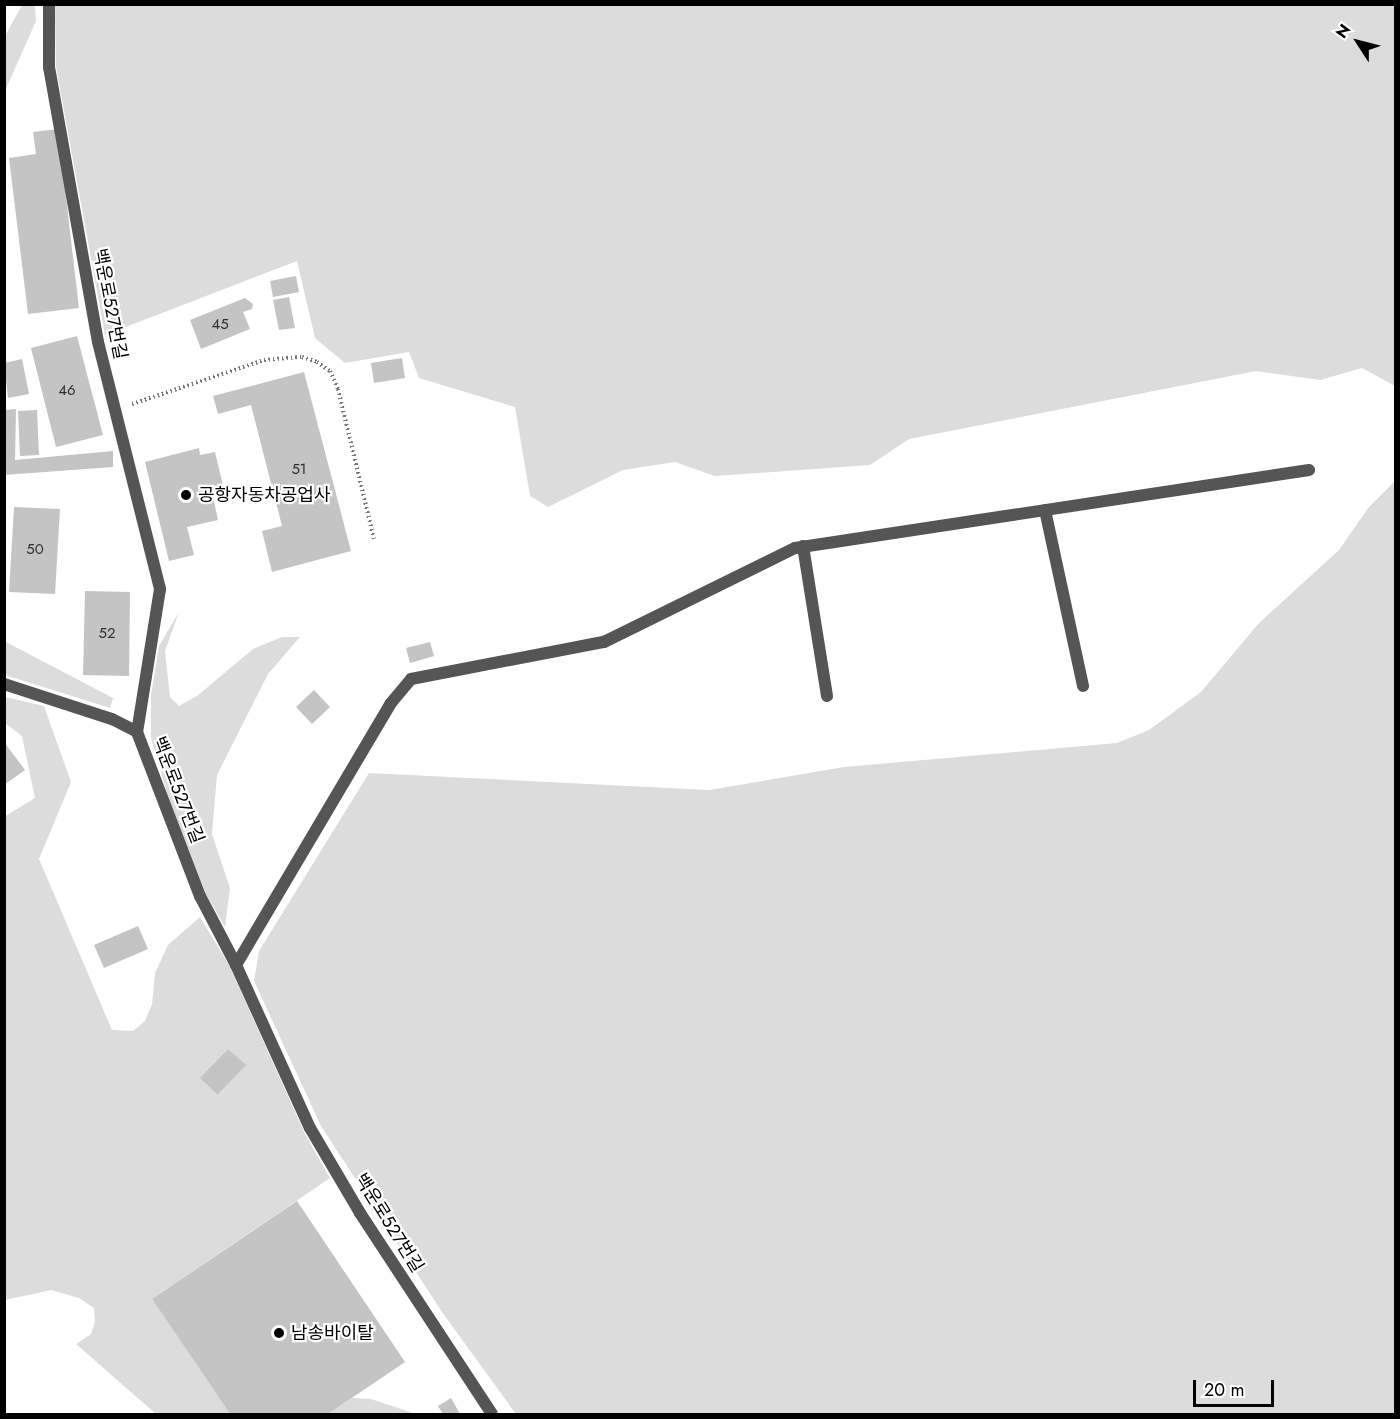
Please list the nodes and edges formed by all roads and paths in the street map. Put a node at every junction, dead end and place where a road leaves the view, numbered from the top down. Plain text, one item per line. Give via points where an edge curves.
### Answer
1 (49, 4) edge
2 (114, 410) junction
3 (1309, 470) dead end
4 (1046, 510) junction
5 (374, 539) dead end
6 (803, 546) junction
7 (4, 684) edge
8 (1083, 686) dead end
9 (827, 696) dead end
10 (137, 732) junction
11 (236, 965) junction
12 (492, 1414) edge

1 - 2 street, 백운로527번길 via 50,67 98,342
2 - 5 path via 264,360 302,357 318,362 330,371 338,389
2 - 10 street, 백운로527번길 via 160,590
3 - 4 street
4 - 6 street
4 - 8 street
6 - 9 street
6 - 11 street via 781,553 604,642 411,679 391,703
7 - 10 street via 112,719
10 - 11 street, 백운로527번길 via 200,896
11 - 12 street, 백운로527번길 via 310,1128 360,1213

